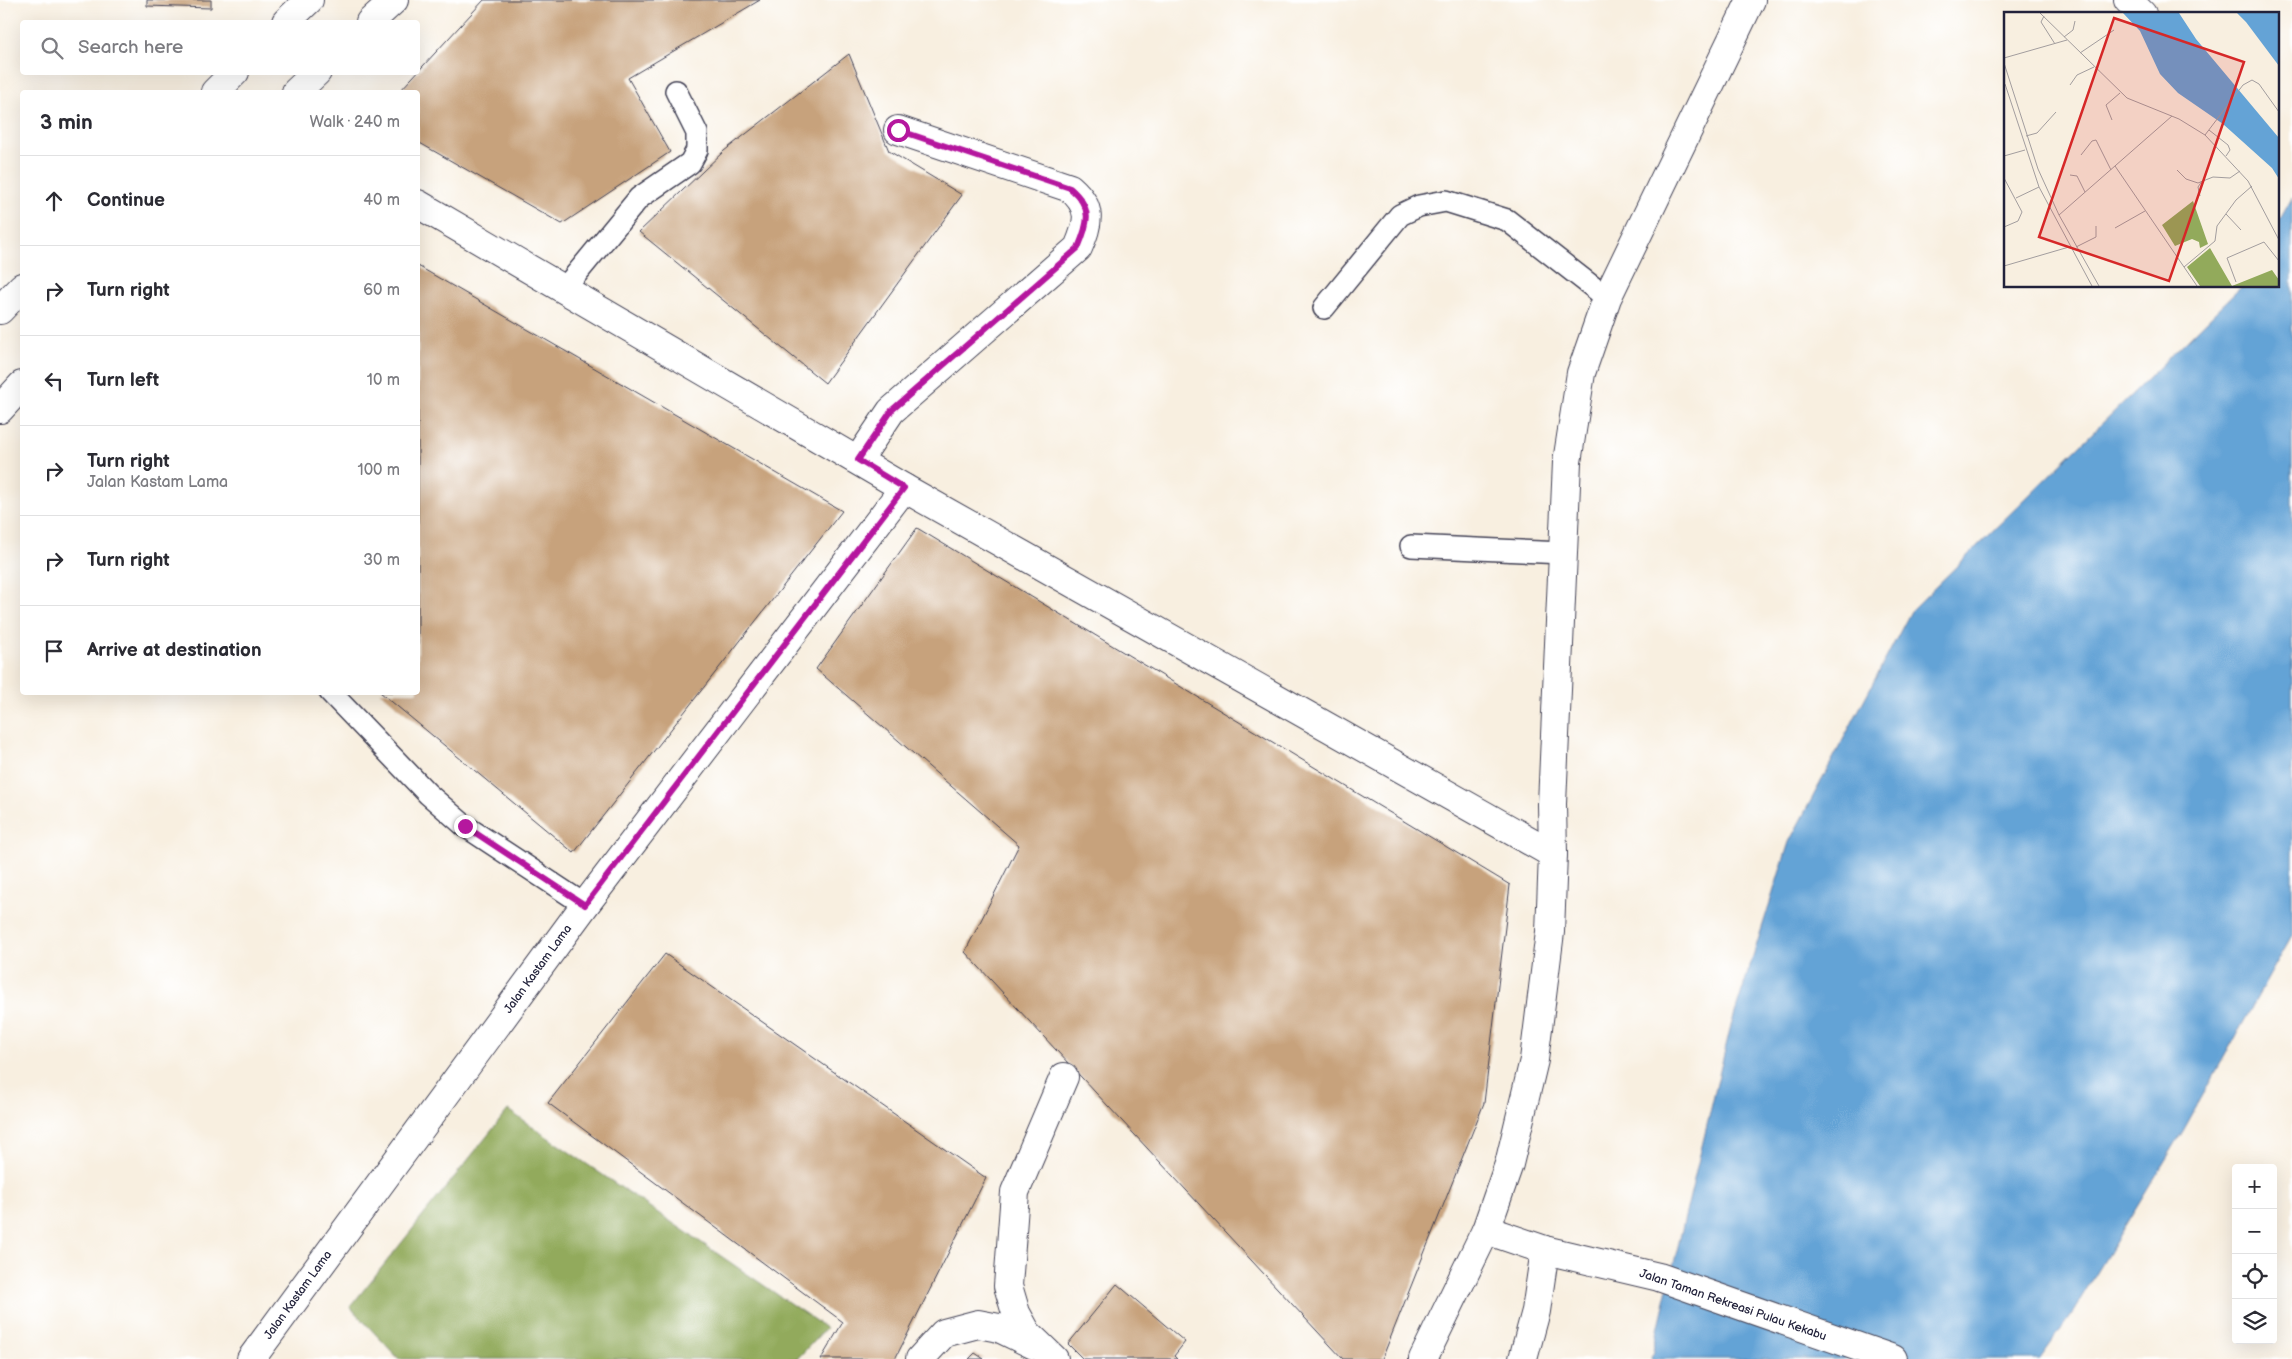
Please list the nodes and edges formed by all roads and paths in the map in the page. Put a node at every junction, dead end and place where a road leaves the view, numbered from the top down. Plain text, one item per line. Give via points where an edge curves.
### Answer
1 (310, 0) edge
2 (394, 0) edge
3 (1751, 0) edge
4 (2128, 0) edge
5 (2140, 12) edge
6 (288, 20) edge
7 (372, 20) edge
8 (232, 75) edge
9 (314, 75) edge
10 (217, 90) edge
11 (298, 90) edge
12 (676, 91) dead end
13 (898, 130) dead end
14 (420, 205) edge
15 (20, 290) edge
16 (564, 290) junction
17 (1607, 298) junction
18 (1324, 308) dead end
19 (0, 310) edge
20 (20, 387) edge
21 (0, 409) edge
22 (858, 460) junction
23 (904, 488) junction
24 (1412, 546) dead end
25 (1563, 553) junction
26 (333, 695) edge
27 (1553, 854) junction
28 (585, 905) junction
29 (1064, 1077) dead end
30 (1486, 1230) junction
31 (1545, 1250) junction
32 (1049, 1354) edge
33 (252, 1359) edge
34 (920, 1359) edge
35 (1423, 1359) edge
36 (1523, 1359) edge
37 (1893, 1359) edge

1 - 6 main road
2 - 7 main road
3 - 17 main road
4 - 5 main road
8 - 10 main road
9 - 11 main road
12 - 16 lane via 697,132 697,150 690,163 639,198
13 - 22 main road via 1070,188 1080,196 1088,212 1086,229 1078,248 892,410
14 - 16 main road
15 - 19 main road
16 - 22 main road
17 - 18 lane via 1507,220 1446,201 1420,206 1400,215
17 - 25 main road via 1581,373 1567,462
20 - 21 main road
22 - 23 main road
23 - 27 main road
23 - 28 main road, Jalan Kastam Lama
24 - 25 lane
25 - 27 main road via 1552,804
26 - 28 lane via 428,794 465,826
27 - 30 main road via 1550,932 1534,1060 1509,1164
28 - 33 main road, Jalan Kastam Lama
29 - 32 main road via 1015,1192 1008,1286 1016,1313 1027,1333
30 - 31 main road, Jalan Taman Rekreasi Pulau Kekabu
30 - 35 main road
31 - 36 main road via 1536,1311
31 - 37 main road, Jalan Taman Rekreasi Pulau Kekabu via 1659,1277
32 - 34 main road via 999,1328 978,1324 944,1333

